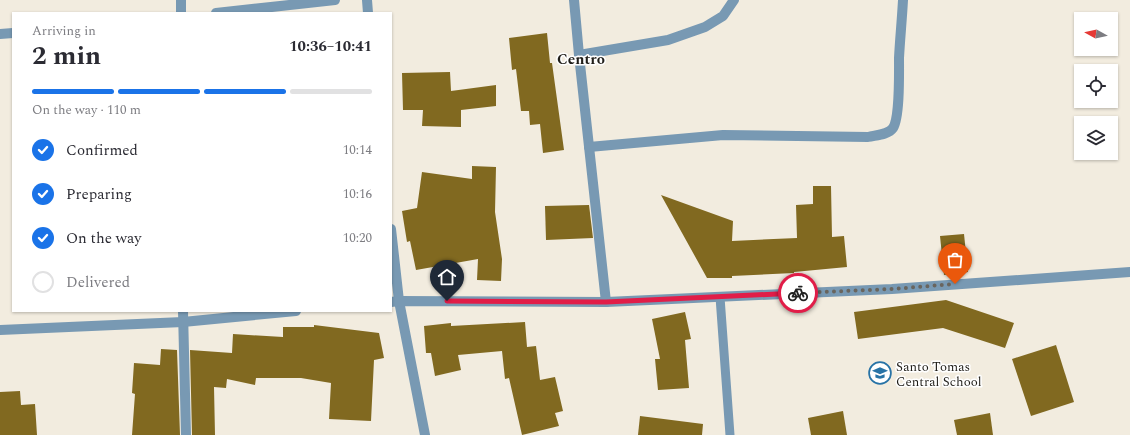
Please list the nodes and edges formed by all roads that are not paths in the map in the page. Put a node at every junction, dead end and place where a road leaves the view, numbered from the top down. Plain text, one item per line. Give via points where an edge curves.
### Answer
1 (181, 0) edge
2 (335, 0) edge
3 (367, 0) edge
4 (574, 0) edge
5 (734, 0) edge
6 (903, 0) edge
7 (181, 12) edge
8 (225, 12) edge
9 (368, 12) edge
10 (12, 33) edge
11 (0, 34) edge
12 (579, 55) junction
13 (589, 147) junction
14 (392, 247) edge
15 (1130, 272) edge
16 (720, 297) junction
17 (395, 301) edge
18 (606, 302) junction
19 (183, 312) edge
20 (286, 312) edge
21 (183, 322) junction
22 (0, 330) edge
23 (186, 435) edge
24 (425, 435) edge
25 (730, 435) edge

1 - 7 street
2 - 8 street
3 - 9 street
4 - 12 street
5 - 12 street via 723,16 705,28 668,40
6 - 13 street via 898,112 892,129 882,134 868,137 723,135
10 - 11 street
12 - 13 street
13 - 18 street
14 - 17 street
15 - 16 street via 892,289
16 - 18 street
16 - 25 lane
17 - 18 street
17 - 24 street
19 - 21 street
20 - 21 street
21 - 22 street
21 - 23 street

